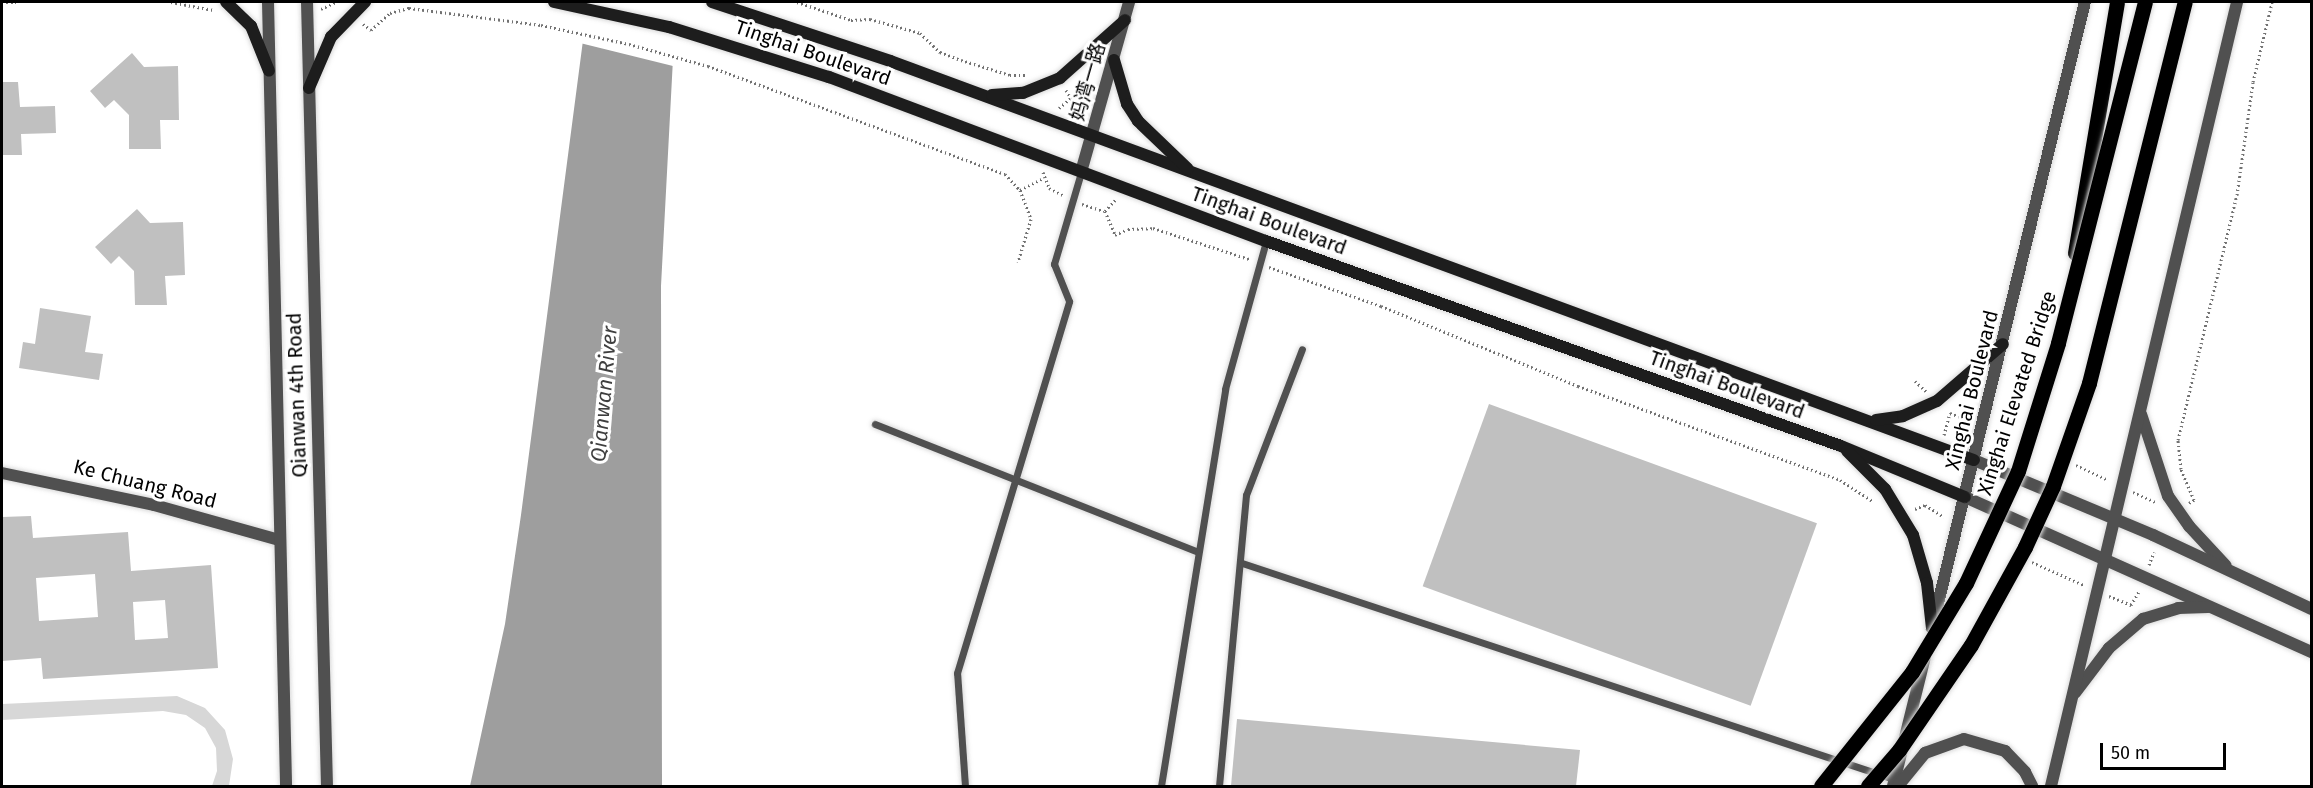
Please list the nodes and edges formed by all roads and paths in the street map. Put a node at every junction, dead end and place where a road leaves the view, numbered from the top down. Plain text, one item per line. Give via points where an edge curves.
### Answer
1 (2, 2) edge
2 (16, 2) edge
3 (171, 2) edge
4 (226, 2) edge
5 (268, 2) edge
6 (307, 2) edge
7 (365, 2) edge
8 (554, 2) edge
9 (712, 2) edge
10 (797, 2) edge
11 (1129, 2) edge
12 (2085, 2) edge
13 (2117, 2) edge
14 (2145, 2) edge
15 (2185, 2) edge
16 (2237, 2) edge
17 (2272, 2) edge
18 (212, 9) dead end
19 (1125, 20) junction
20 (370, 30) dead end
21 (1114, 60) junction
22 (269, 71) junction
23 (1029, 75) dead end
24 (309, 88) junction
25 (980, 94) junction
26 (1093, 137) junction
27 (1082, 172) junction
28 (1196, 176) junction
29 (1044, 178) dead end
30 (1119, 186) junction
31 (1020, 190) junction
32 (1266, 241) junction
33 (1018, 262) dead end
34 (1259, 263) junction
35 (2058, 343) junction
36 (2003, 344) junction
37 (1302, 349) dead end
38 (2140, 412) junction
39 (1865, 419) junction
40 (875, 424) dead end
41 (1841, 446) junction
42 (1974, 460) junction
43 (2, 473) edge
44 (1015, 480) junction
45 (1965, 497) junction
46 (2194, 500) dead end
47 (1880, 507) dead end
48 (2114, 519) junction
49 (2159, 538) junction
50 (279, 540) junction
51 (1198, 552) junction
52 (2105, 558) junction
53 (1242, 563) junction
54 (2233, 573) junction
55 (2145, 576) junction
56 (2131, 605) dead end
57 (2218, 609) junction
58 (2312, 609) edge
59 (1932, 628) junction
60 (2312, 652) edge
61 (2071, 699) junction
62 (1895, 784) edge
63 (286, 786) edge
64 (327, 786) edge
65 (965, 786) edge
66 (1161, 786) edge
67 (1219, 786) edge
68 (1821, 786) edge
69 (1868, 786) edge
70 (2032, 786) edge
71 (2050, 786) edge

1 - 2 path
3 - 18 path
4 - 22 main road via 251,26
5 - 22 street, Qianwan 4th Road
6 - 24 street, Qianwan 4th Road
7 - 24 main road via 331,37
8 - 27 main road, Tinghai Boulevard via 715,41 830,77
9 - 25 main road, Tinghai Boulevard
10 - 23 path via 851,20 870,19 920,33 940,52 1010,75
11 - 19 street, 妈湾一路
12 - 36 street, Xinghai Boulevard
13 - 35 main road, bridge
14 - 35 main road, Xinghai Elevated Bridge, bridge
15 - 69 main road, bridge via 2089,383 2053,486 2025,547 1971,645 1899,750
16 - 38 street
17 - 46 path via 2253,82 2237,195 2178,440 2181,469
19 - 21 street, 妈湾一路
19 - 25 main road via 1060,78 1023,93
20 - 31 path, bridge via 390,13 409,8 541,25 629,44 708,66 991,167 1005,174
21 - 26 street, 妈湾一路
21 - 28 main road via 1137,121
22 - 50 street, Qianwan 4th Road
24 - 64 street, Qianwan 4th Road
25 - 26 main road, Tinghai Boulevard
26 - 27 street, 妈湾一路
26 - 28 main road, Tinghai Boulevard
27 - 30 main road, Tinghai Boulevard
27 - 44 lane via 1054,264 1069,301
28 - 39 main road, Tinghai Boulevard
29 - 31 path
30 - 32 main road, Tinghai Boulevard
30 - 34 path via 1116,199 1105,211 1115,235 1128,229 1153,228
31 - 33 path via 1031,219
32 - 34 lane
32 - 41 main road, Tinghai Boulevard
34 - 47 path via 1381,306 1578,386 1840,480 1868,495
34 - 51 lane via 1224,389
35 - 68 main road, Xinghai Elevated Bridge, bridge via 2018,471 1966,583 1912,672
36 - 39 main road via 1968,378 1927,407 1885,420
36 - 42 street, Xinghai Boulevard
37 - 53 lane via 1246,495
38 - 48 street
38 - 54 street via 2157,470 2176,511
39 - 42 main road, Tinghai Boulevard
40 - 44 lane
41 - 45 main road, Tinghai Boulevard
41 - 59 main road via 1885,489 1913,536 1927,583
42 - 45 street, Xinghai Boulevard
42 - 48 street
43 - 50 street, Ke Chuang Road via 154,505
44 - 51 lane
44 - 65 lane via 957,673
45 - 52 street
45 - 59 street, Xinghai Boulevard
48 - 49 street
48 - 52 street
49 - 54 street
49 - 55 path
50 - 63 street, Qianwan 4th Road
51 - 66 lane
52 - 55 street
52 - 61 street
53 - 62 lane
53 - 67 lane
54 - 58 street
55 - 56 path
55 - 57 street
57 - 60 street
57 - 61 street via 2178,608 2143,619 2109,648
59 - 62 street, Xinghai Boulevard
61 - 71 street
62 - 70 street via 1924,753 1964,739 1992,744 2005,751 2025,772

